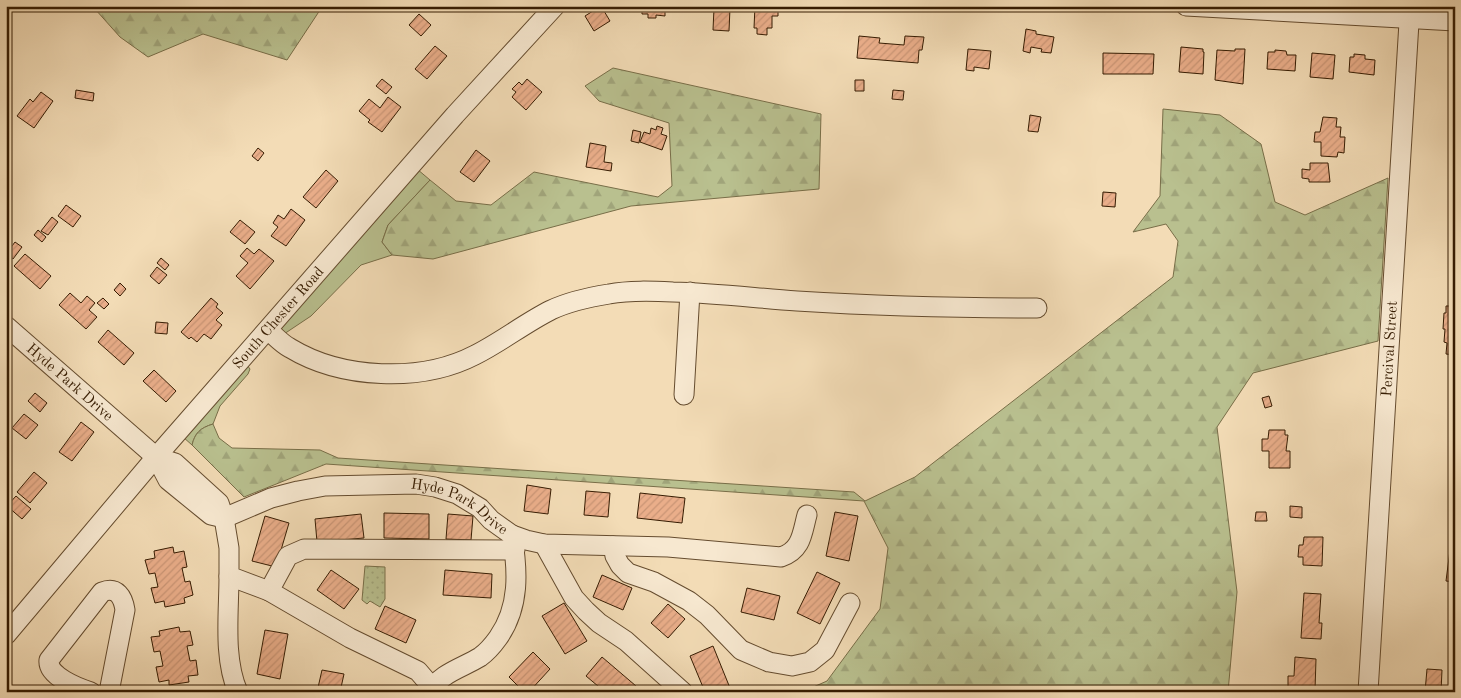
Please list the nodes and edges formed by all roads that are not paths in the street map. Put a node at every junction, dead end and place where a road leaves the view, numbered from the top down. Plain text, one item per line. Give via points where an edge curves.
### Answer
1 (555, 6) edge
2 (1186, 6) edge
3 (1410, 12) edge
4 (1455, 21) edge
5 (690, 292) junction
6 (1037, 308) dead end
7 (6, 326) edge
8 (268, 330) junction
9 (684, 395) dead end
10 (156, 457) junction
11 (807, 514) dead end
12 (224, 518) junction
13 (514, 542) junction
14 (544, 544) junction
15 (613, 546) junction
16 (229, 576) junction
17 (269, 591) junction
18 (850, 604) dead end
19 (6, 636) edge
20 (432, 691) edge
21 (91, 692) edge
22 (109, 692) edge
23 (238, 692) edge
24 (684, 692) edge
25 (1368, 692) edge

1 - 8 street, South Chester Road via 455,115
2 - 3 street
3 - 4 street
3 - 25 street, Percival Street
5 - 6 street via 929,307
5 - 8 street via 610,294 577,301 551,310 473,356 449,365 392,375 327,365 287,347
5 - 9 street
7 - 10 street, Hyde Park Drive
8 - 10 street, South Chester Road
10 - 12 street, Hyde Park Drive via 175,463 219,503
10 - 19 street, South Chester Road
11 - 15 street via 799,544 781,556
12 - 13 street, Hyde Park Drive via 271,498 325,486 416,484 457,494 480,508
12 - 16 street, Hyde Park Drive
13 - 14 street via 526,540
13 - 17 street via 304,549 288,556
13 - 20 street, Hyde Park Drive via 516,596 506,627 491,648 438,680
14 - 15 street
14 - 24 street via 574,598 586,611
15 - 18 street via 615,556 628,573 690,601 741,650 769,662 792,666 810,662 825,650
16 - 17 street, Hyde Park Drive
16 - 23 street via 229,664
17 - 20 street, Hyde Park Drive via 350,638 418,671
21 - 22 street via 50,670 49,660 102,592 115,590 124,602 125,610

